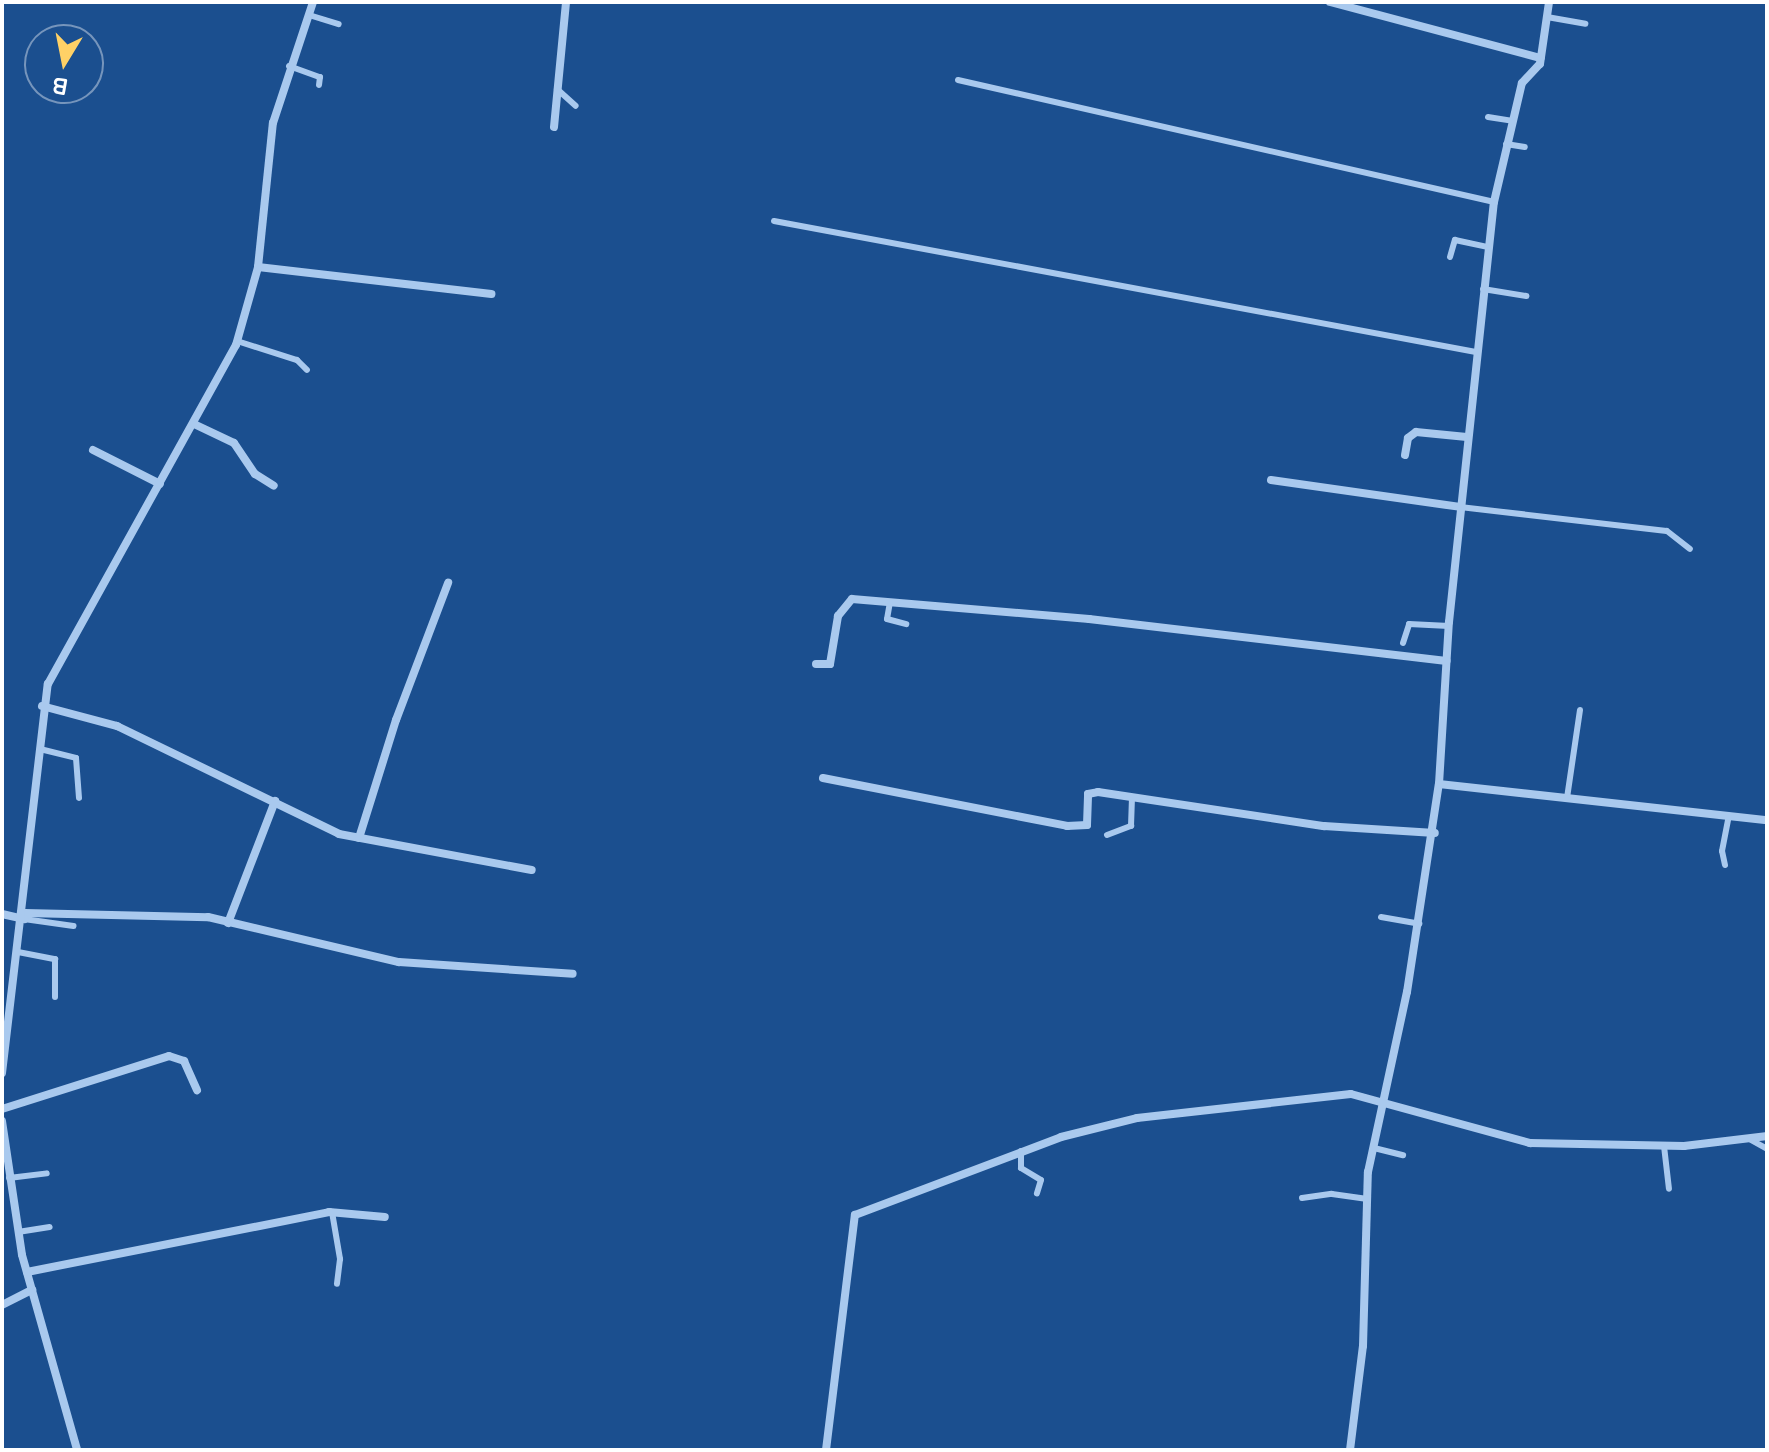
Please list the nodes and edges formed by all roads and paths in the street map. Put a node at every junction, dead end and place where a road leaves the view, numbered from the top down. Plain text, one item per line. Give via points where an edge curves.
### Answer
1 (313, 2) edge
2 (566, 2) edge
3 (1330, 2) edge
4 (1549, 2) edge
5 (309, 15) junction
6 (1547, 17) junction
7 (339, 24) dead end
8 (1585, 24) dead end
9 (1541, 58) junction
10 (289, 66) junction
11 (958, 80) dead end
12 (319, 85) dead end
13 (557, 89) junction
14 (576, 106) dead end
15 (1488, 117) dead end
16 (1513, 121) junction
17 (554, 127) dead end
18 (1506, 144) junction
19 (1525, 147) dead end
20 (1494, 202) junction
21 (774, 221) dead end
22 (1488, 247) junction
23 (1450, 257) dead end
24 (258, 267) junction
25 (1483, 289) junction
26 (491, 294) dead end
27 (1526, 296) dead end
28 (237, 341) junction
29 (1476, 352) junction
30 (307, 370) dead end
31 (194, 424) junction
32 (1467, 437) junction
33 (93, 450) dead end
34 (1405, 455) dead end
35 (1271, 480) dead end
36 (160, 484) junction
37 (274, 486) dead end
38 (1460, 507) junction
39 (1690, 549) dead end
40 (448, 583) dead end
41 (890, 602) junction
42 (906, 624) dead end
43 (1449, 626) junction
44 (1403, 643) dead end
45 (1447, 661) junction
46 (816, 664) dead end
47 (42, 706) junction
48 (1580, 710) dead end
49 (40, 749) junction
50 (823, 778) dead end
51 (1439, 784) junction
52 (1132, 797) junction
53 (79, 798) dead end
54 (1567, 798) junction
55 (275, 801) junction
56 (1729, 816) junction
57 (1767, 820) edge
58 (1435, 833) junction
59 (1107, 835) dead end
60 (359, 838) junction
61 (1725, 865) dead end
62 (532, 870) dead end
63 (2, 914) edge
64 (24, 916) junction
65 (1381, 917) dead end
66 (228, 923) junction
67 (1419, 924) junction
68 (74, 926) dead end
69 (18, 952) junction
70 (573, 974) dead end
71 (55, 997) dead end
72 (4, 1035) edge
73 (2, 1073) edge
74 (197, 1090) dead end
75 (1384, 1101) junction
76 (2, 1109) edge
77 (2, 1121) edge
78 (1767, 1136) edge
79 (1751, 1140) junction
80 (1664, 1146) junction
81 (1374, 1148) junction
82 (1767, 1149) edge
83 (1021, 1151) junction
84 (1403, 1155) dead end
85 (47, 1173) dead end
86 (9, 1178) junction
87 (1669, 1189) dead end
88 (1037, 1193) dead end
89 (1302, 1198) dead end
90 (1366, 1199) junction
91 (332, 1212) junction
92 (385, 1217) dead end
93 (50, 1227) dead end
94 (18, 1232) junction
95 (27, 1272) junction
96 (337, 1284) dead end
97 (32, 1290) junction
98 (2, 1305) edge
99 (77, 1450) edge
100 (826, 1450) edge
101 (1350, 1450) edge

1 - 5 street
2 - 13 street
3 - 9 street
4 - 6 street
5 - 7 lane
5 - 10 street
6 - 8 lane
6 - 9 street
9 - 16 street via 1535,73 1522,83
10 - 12 lane via 320,77
10 - 24 street via 273,123
11 - 20 lane
13 - 14 lane
13 - 17 street
15 - 16 lane
16 - 18 street
18 - 19 lane
18 - 20 street
20 - 22 street
21 - 29 lane
22 - 23 lane via 1455,240
22 - 25 street
24 - 26 street
24 - 28 street
25 - 27 lane
25 - 29 street
28 - 30 lane via 297,360
28 - 31 street
29 - 32 street
31 - 36 street
31 - 37 street via 234,443 255,474
32 - 34 street via 1416,432 1408,438
32 - 38 street
33 - 36 street
35 - 38 street
36 - 47 street via 73,636
38 - 39 lane via 1667,531
38 - 43 street
40 - 60 street
41 - 42 lane via 887,619
41 - 45 street
41 - 46 street via 848,601 838,616 830,664
43 - 44 lane via 1409,624
43 - 45 street
45 - 51 street
47 - 49 street
47 - 55 street via 117,726
48 - 54 lane
49 - 53 lane via 78,761
49 - 64 street
50 - 52 street via 1067,826 1089,823 1089,793
51 - 54 street
51 - 58 street
52 - 58 street via 1324,826
52 - 59 lane via 1131,826
54 - 56 street
55 - 60 street via 329,830
55 - 66 street
56 - 57 street
56 - 61 lane via 1722,851
58 - 67 street
60 - 62 street
63 - 64 street
64 - 66 street via 177,915
64 - 68 lane
64 - 69 street
65 - 67 lane
66 - 70 street via 399,962
67 - 75 street
69 - 71 lane via 55,959
69 - 72 street
72 - 73 street
74 - 76 street via 184,1061 169,1056
75 - 80 street via 1530,1143
75 - 81 street
75 - 83 street via 1351,1094 1192,1111 1091,1128
77 - 86 street
78 - 79 street
79 - 80 street
79 - 82 lane
80 - 87 lane
81 - 84 lane
81 - 90 street
83 - 88 lane via 1021,1168 1041,1180
83 - 100 street via 855,1215
85 - 86 lane
86 - 94 street
89 - 90 lane via 1332,1194
90 - 101 street via 1363,1346
91 - 92 street
91 - 95 street
91 - 96 lane via 340,1259
93 - 94 lane
94 - 95 street
95 - 97 street
97 - 98 street
97 - 99 street

